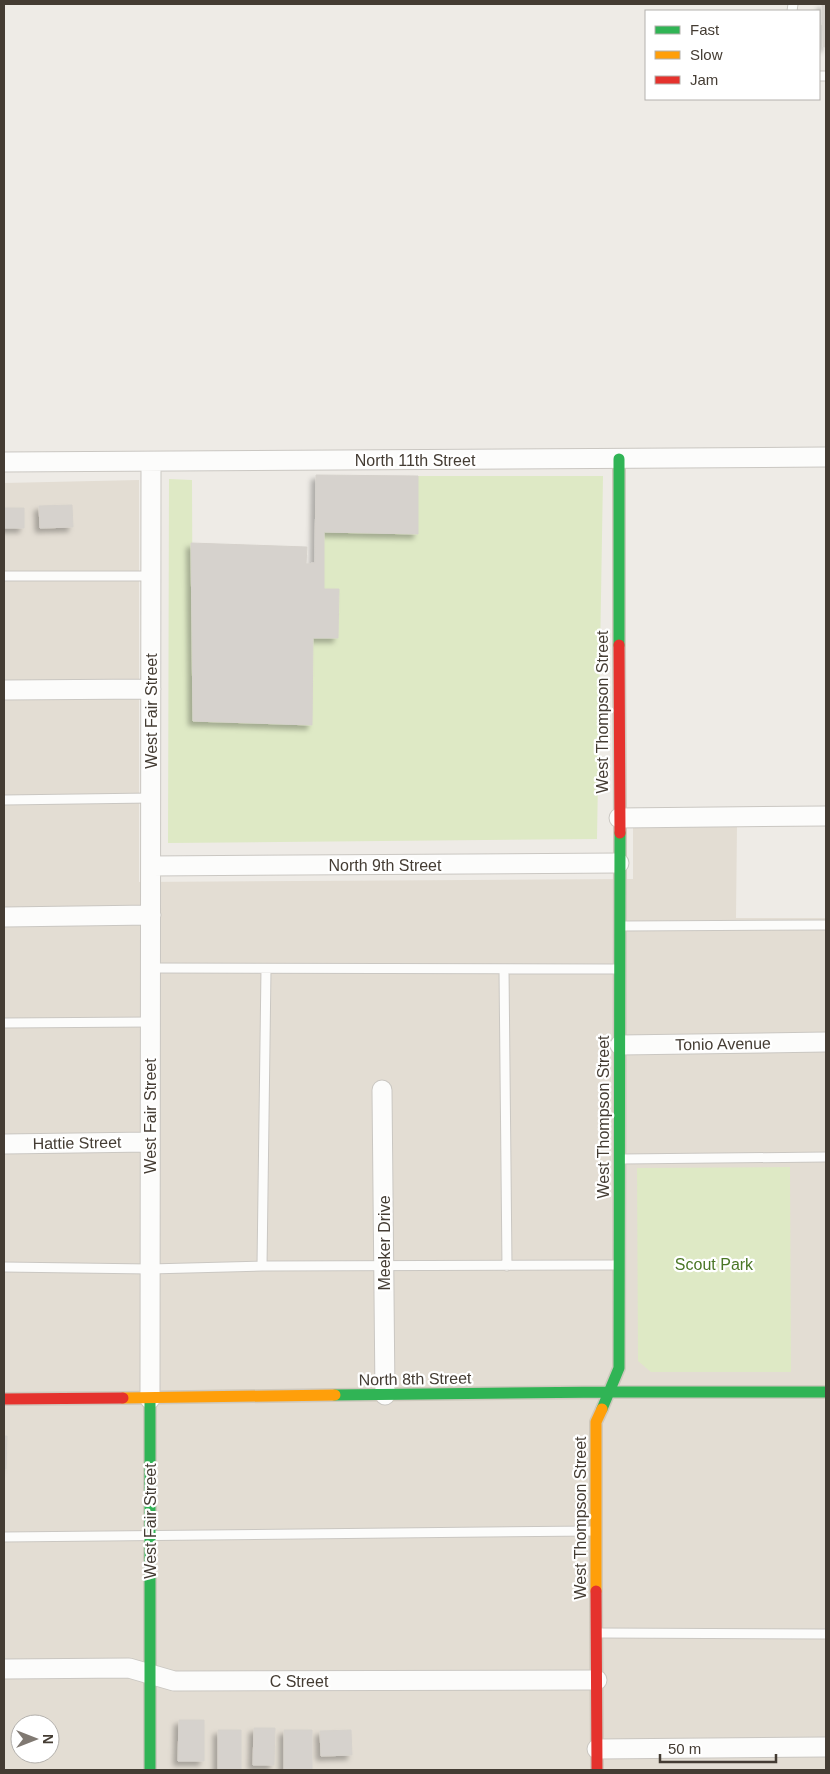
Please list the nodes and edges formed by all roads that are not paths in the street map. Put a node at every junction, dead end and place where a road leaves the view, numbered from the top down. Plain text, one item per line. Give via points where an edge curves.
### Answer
1 (826, 457) edge
2 (618, 459) junction
3 (4, 462) edge
4 (151, 462) junction
5 (4, 576) edge
6 (151, 576) junction
7 (151, 689) junction
8 (4, 690) edge
9 (151, 798) junction
10 (4, 800) edge
11 (826, 816) edge
12 (619, 818) junction
13 (618, 863) junction
14 (151, 866) junction
15 (151, 915) junction
16 (4, 917) edge
17 (826, 924) edge
18 (619, 926) junction
19 (150, 968) junction
20 (266, 968) junction
21 (504, 969) junction
22 (619, 969) junction
23 (150, 1022) junction
24 (4, 1023) edge
25 (826, 1042) edge
26 (620, 1045) junction
27 (382, 1090) dead end
28 (149, 1142) junction
29 (4, 1144) edge
30 (826, 1156) edge
31 (619, 1160) junction
32 (619, 1264) junction
33 (262, 1266) junction
34 (507, 1266) junction
35 (384, 1267) junction
36 (4, 1268) edge
37 (150, 1269) junction
38 (608, 1392) junction
39 (826, 1392) edge
40 (385, 1395) junction
41 (4, 1399) edge
42 (150, 1399) junction
43 (597, 1532) junction
44 (150, 1536) junction
45 (4, 1537) edge
46 (597, 1633) junction
47 (826, 1634) edge
48 (4, 1669) edge
49 (150, 1673) junction
50 (597, 1680) junction
51 (826, 1747) edge
52 (597, 1749) junction
53 (150, 1770) edge
54 (597, 1770) edge

1 - 2 street, North 11th Street
2 - 4 street, North 11th Street
2 - 12 street, West Thompson Street
3 - 4 street, North 11th Street
4 - 6 street, West Fair Street
5 - 6 lane
6 - 7 street, West Fair Street
7 - 8 street
7 - 9 street, West Fair Street
9 - 10 lane
9 - 14 street, West Fair Street
11 - 12 street
12 - 13 street, West Thompson Street
13 - 14 street, North 9th Street
13 - 18 street, West Thompson Street
14 - 15 street, West Fair Street
15 - 16 street
15 - 19 street, West Fair Street
17 - 18 lane
18 - 22 street, West Thompson Street
19 - 20 lane
19 - 23 street, West Fair Street
20 - 21 lane
20 - 33 lane
21 - 22 lane
21 - 34 lane
22 - 26 street, West Thompson Street
23 - 24 lane
23 - 28 street, West Fair Street
25 - 26 street, Tonio Avenue
26 - 31 street, West Thompson Street
27 - 35 street, Meeker Drive
28 - 29 street, Hattie Street
28 - 37 street, West Fair Street
30 - 31 lane
31 - 32 street, West Thompson Street
32 - 34 lane
32 - 38 street, West Thompson Street via 618,1368
33 - 35 lane
33 - 37 lane
34 - 35 lane
35 - 40 street, Meeker Drive
36 - 37 lane
37 - 42 street, West Fair Street
38 - 39 street, North 8th Street
38 - 40 street, North 8th Street
38 - 43 street, West Thompson Street via 596,1422
40 - 42 street, North 8th Street
41 - 42 street, North 8th Street
42 - 44 street, West Fair Street
43 - 44 lane
43 - 46 street, West Thompson Street
44 - 45 lane
44 - 49 street, West Fair Street
46 - 47 lane
46 - 50 street, West Thompson Street
48 - 49 street, C Street via 129,1668
49 - 50 street, C Street via 174,1681
49 - 53 street, West Fair Street
50 - 52 street, West Thompson Street
51 - 52 street
52 - 54 street, West Thompson Street

